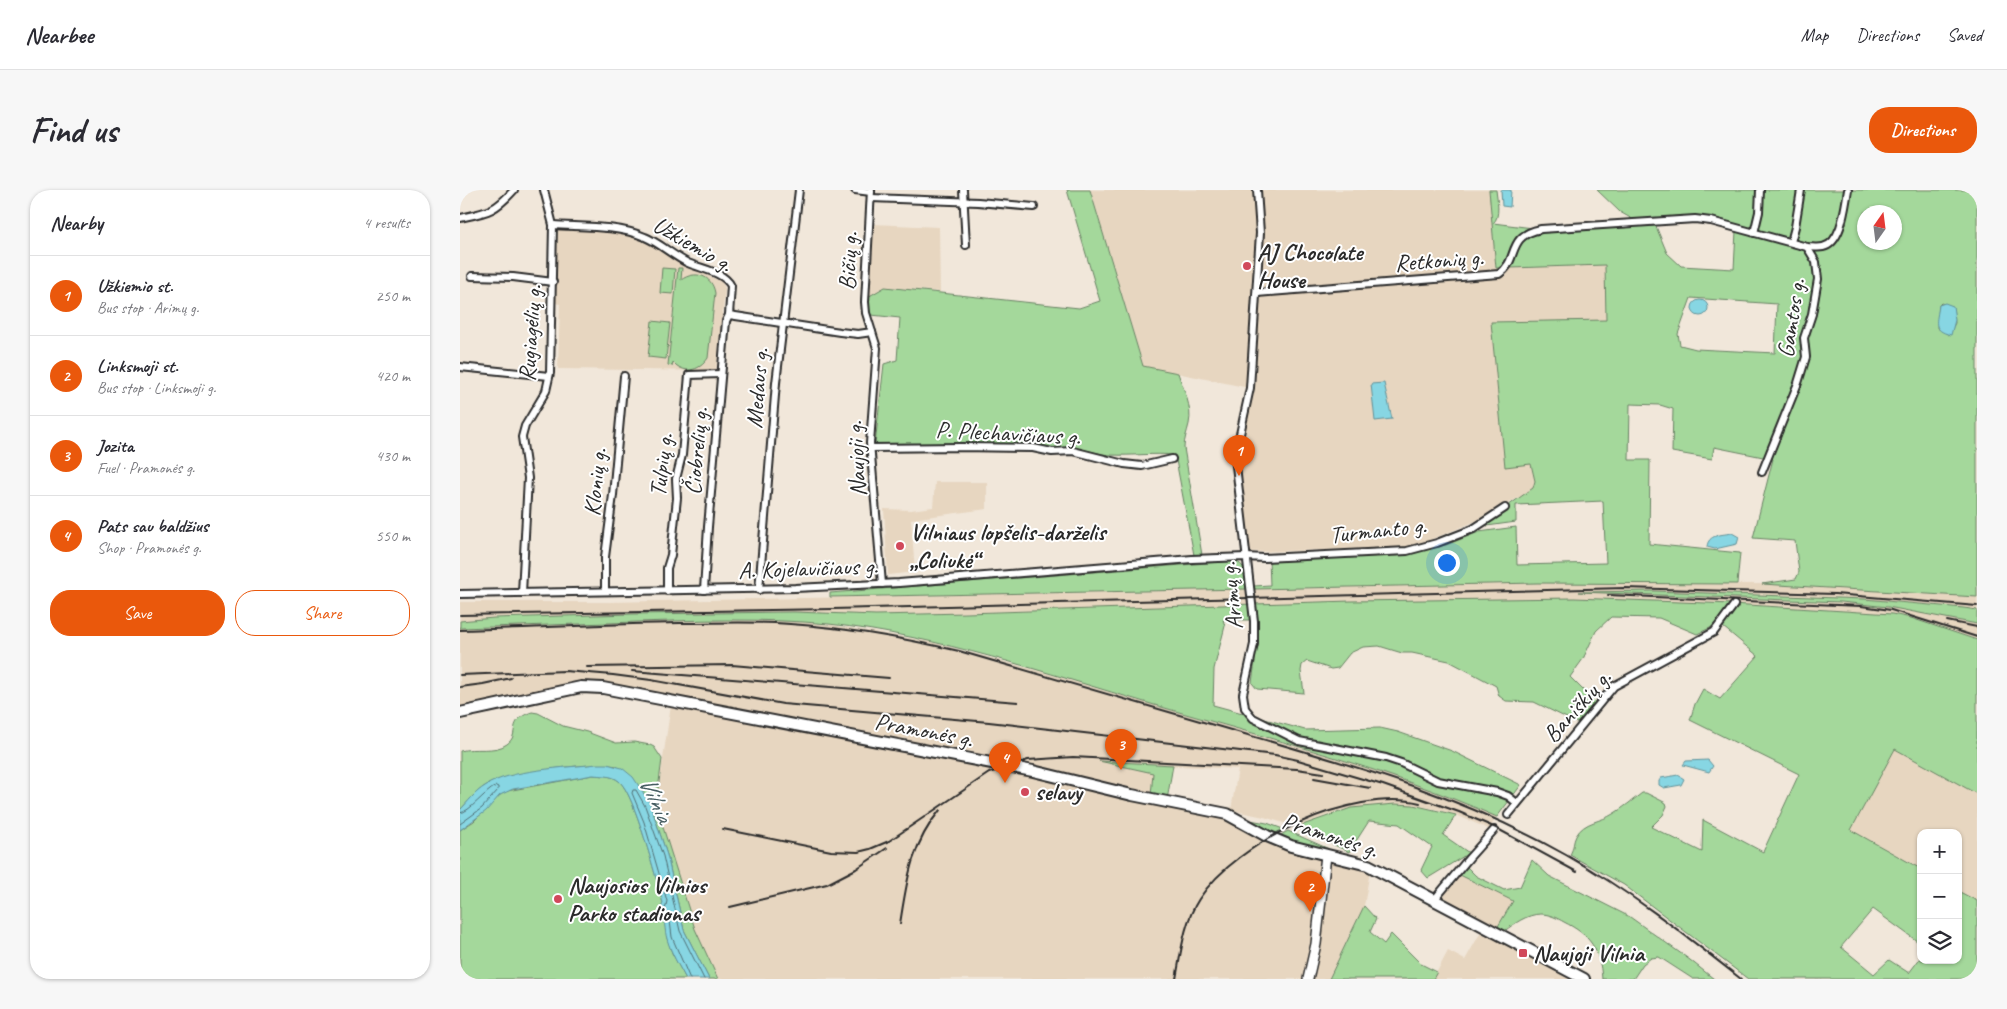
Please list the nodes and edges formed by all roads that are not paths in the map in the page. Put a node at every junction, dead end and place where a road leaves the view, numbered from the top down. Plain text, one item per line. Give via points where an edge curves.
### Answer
1 (514, 190) edge
2 (544, 190) edge
3 (799, 190) edge
4 (855, 190) edge
5 (963, 190) edge
6 (1257, 190) edge
7 (1760, 190) edge
8 (1801, 190) edge
9 (1848, 190) edge
10 (871, 193) edge
11 (963, 202) junction
12 (1034, 207) dead end
13 (460, 218) edge
14 (553, 225) junction
15 (1754, 233) junction
16 (1791, 242) junction
17 (966, 245) dead end
18 (1807, 247) junction
19 (472, 276) dead end
20 (553, 285) junction
21 (1257, 293) junction
22 (729, 315) junction
23 (782, 323) junction
24 (872, 332) junction
25 (460, 367) edge
26 (721, 374) junction
27 (549, 376) junction
28 (624, 376) dead end
29 (871, 448) junction
30 (1172, 459) dead end
31 (1762, 472) dead end
32 (1505, 508) dead end
33 (1246, 557) junction
34 (882, 584) junction
35 (667, 590) junction
36 (704, 590) junction
37 (759, 590) junction
38 (605, 591) junction
39 (522, 593) junction
40 (460, 594) edge
41 (1734, 605) dead end
42 (460, 714) edge
43 (1517, 803) junction
44 (1508, 815) dead end
45 (1494, 830) dead end
46 (1326, 855) junction
47 (1434, 900) junction
48 (1308, 979) edge
49 (1584, 979) edge

1 - 13 street via 491,211
2 - 14 street, Rugiagėlių g.
3 - 23 street, Medaus g.
4 - 10 street
5 - 11 street
6 - 21 street, Arimų g. via 1260,216
7 - 15 street
8 - 16 street
9 - 18 street, Gamtos g. via 1836,237 1822,248
10 - 11 street
10 - 24 street, Bičių g. via 865,293 866,314
11 - 12 street
11 - 17 street
14 - 20 street, Rugiagėlių g.
14 - 22 street, Užkiemio g. via 612,229 647,237 687,262 726,279 731,286
15 - 16 street, Retkonių g.
15 - 21 street, Retkonių g. via 1695,219 1541,229 1522,236 1505,269 1499,274
16 - 18 street, Retkonių g.
18 - 31 street, Gamtos g. via 1816,262 1818,279 1804,338 1806,357
19 - 20 street via 513,277
20 - 27 street, Rugiagėlių g.
21 - 33 street, Arimų g. via 1250,388 1235,457
22 - 23 street
22 - 26 street, Čiobrelių g.
23 - 24 street via 858,334
23 - 37 street, Medaus g.
24 - 29 street, Naujoji g. via 877,348
25 - 27 street
26 - 35 street, Tulpių g. via 689,375
26 - 36 street, Čiobrelių g.
27 - 39 street, Rugiagėlių g. via 546,390 522,437 528,478
28 - 38 street, Klonių g. via 605,557
29 - 30 street, P. Plechavičiaus g. via 1034,448 1052,452 1073,451 1142,466
29 - 34 street, Naujoji g.
32 - 33 street, Turmanto g. via 1473,529 1407,550
33 - 34 street, A. Kojelavičiaus g.
33 - 43 street, Arimų g. via 1253,602 1254,644 1243,700 1253,718 1299,741 1386,758 1438,781 1497,792
34 - 37 street, A. Kojelavičiaus g.
35 - 36 street, A. Kojelavičiaus g.
35 - 38 street, A. Kojelavičiaus g.
36 - 37 street, A. Kojelavičiaus g.
38 - 39 street, A. Kojelavičiaus g.
39 - 40 street, A. Kojelavičiaus g.
41 - 43 street, Baniškių g. via 1714,632 1614,686
42 - 46 main road, Pramonės g. via 582,687 618,690 1033,771 1132,796 1226,814 1291,846
43 - 44 street, Baniškių g.
45 - 47 street
46 - 47 main road, Pramonės g. via 1368,866
46 - 48 main road via 1316,944
47 - 49 main road, Pramonės g.

